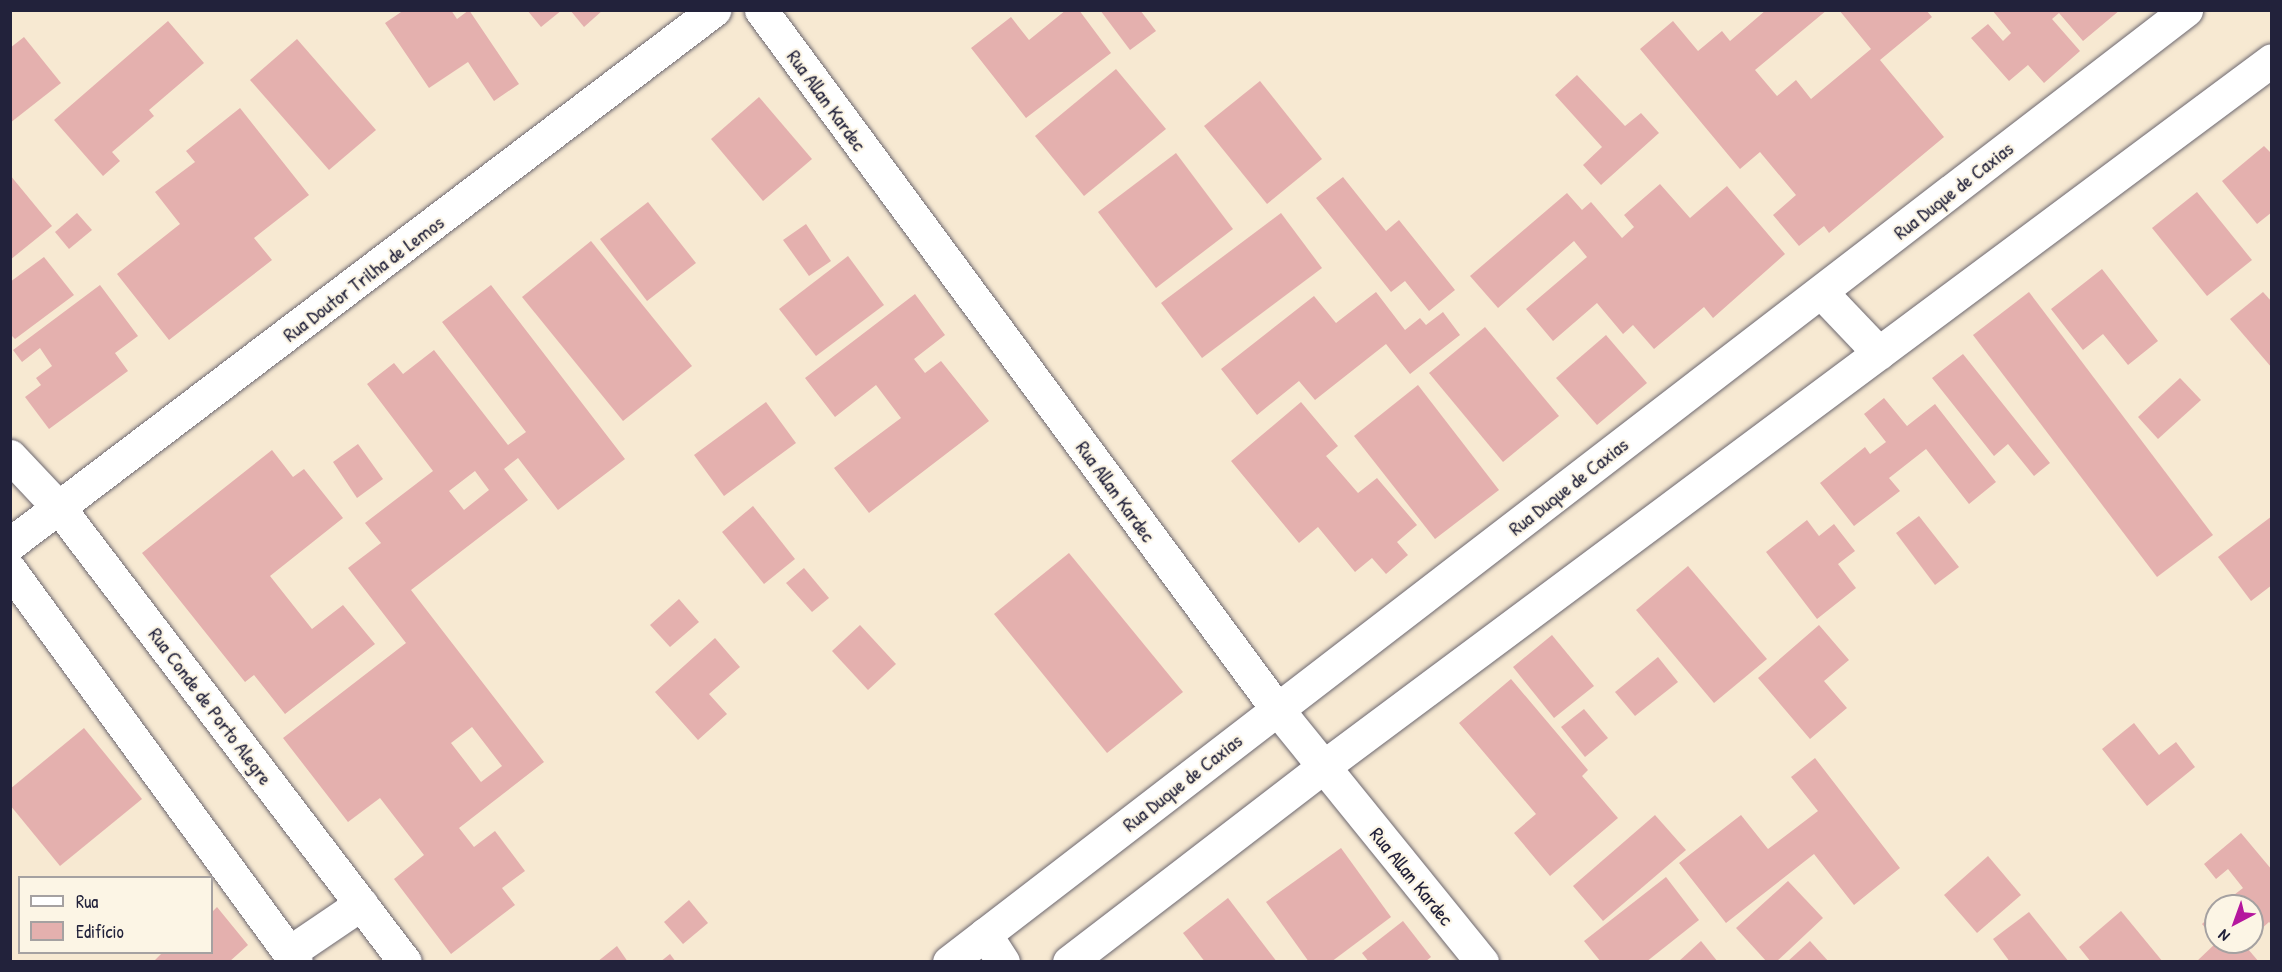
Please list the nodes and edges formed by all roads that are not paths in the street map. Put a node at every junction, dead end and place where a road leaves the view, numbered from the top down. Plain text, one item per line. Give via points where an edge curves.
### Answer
1 (714, 10) edge
2 (761, 10) edge
3 (2186, 10) edge
4 (2271, 60) edge
5 (1821, 291) junction
6 (1879, 352) junction
7 (10, 456) edge
8 (60, 509) junction
9 (10, 544) edge
10 (10, 570) edge
11 (1277, 709) junction
12 (1323, 767) junction
13 (361, 904) junction
14 (985, 934) junction
15 (293, 957) edge
16 (405, 962) edge
17 (950, 962) edge
18 (1003, 962) edge
19 (1069, 962) edge
20 (1482, 962) edge

1 - 8 street, Rua Doutor Trilha de Lemos
2 - 11 street, Rua Allan Kardec
3 - 5 street, Rua Duque de Caxias
4 - 6 street
5 - 6 street
5 - 11 street, Rua Duque de Caxias
6 - 12 street
7 - 8 street, Rua Conde de Porto Alegre
8 - 9 street, Rua Doutor Trilha de Lemos
8 - 13 street, Rua Conde de Porto Alegre
10 - 15 street
11 - 12 street, Rua Allan Kardec
11 - 14 street, Rua Duque de Caxias
12 - 19 street
12 - 20 street, Rua Allan Kardec
13 - 15 street
13 - 16 street, Rua Conde de Porto Alegre
14 - 17 street, Rua Duque de Caxias
14 - 18 street

